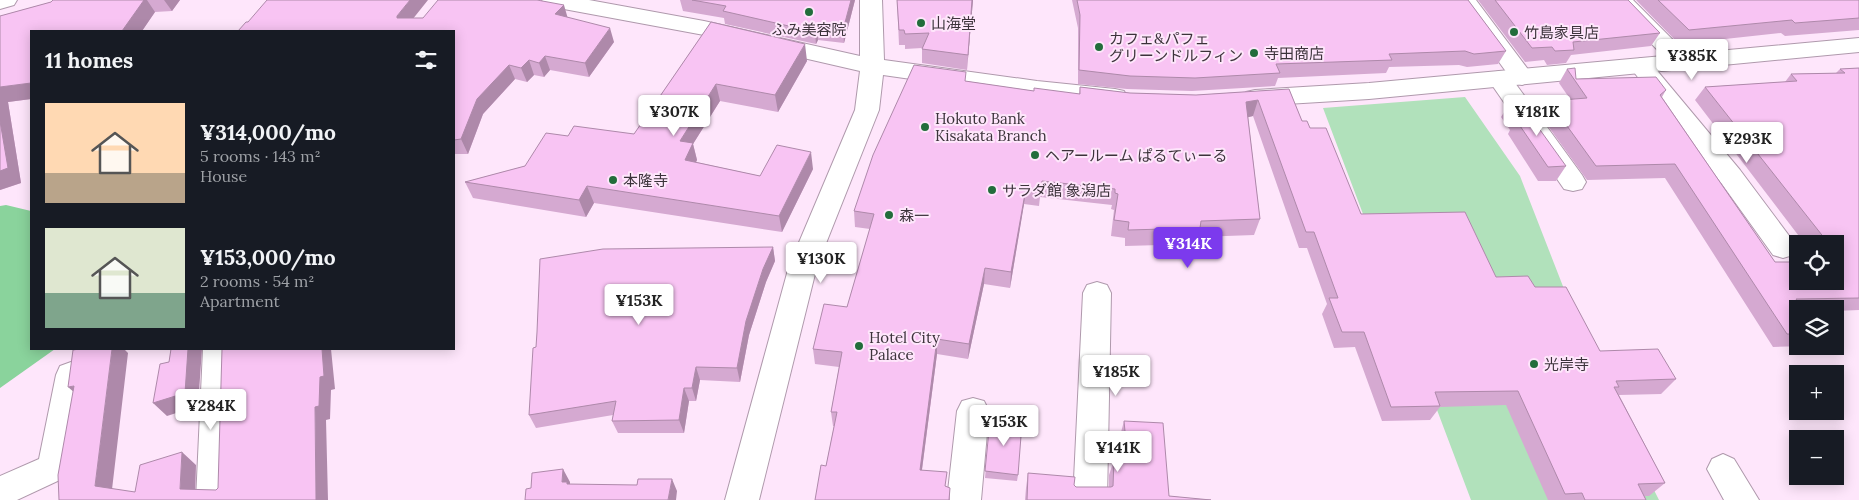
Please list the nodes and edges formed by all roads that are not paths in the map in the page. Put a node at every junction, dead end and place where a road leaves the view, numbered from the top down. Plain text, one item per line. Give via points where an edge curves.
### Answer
1 (6, 0) edge
2 (553, 0) edge
3 (871, 0) edge
4 (1465, 0) edge
5 (1620, 0) edge
6 (0, 2) edge
7 (1859, 45) edge
8 (1682, 62) junction
9 (872, 66) junction
10 (1641, 66) junction
11 (1511, 78) junction
12 (1136, 99) edge
13 (1237, 99) edge
14 (1573, 182) dead end
15 (1783, 248) dead end
16 (1097, 293) dead end
17 (218, 350) edge
18 (71, 375) edge
19 (973, 411) dead end
20 (1724, 469) dead end
21 (0, 492) edge
22 (213, 500) edge
23 (742, 500) edge
24 (964, 500) edge
25 (1090, 500) edge
26 (1742, 500) edge

1 - 6 street
2 - 9 street via 704,28
3 - 9 street
4 - 11 street
5 - 8 street
7 - 8 street
8 - 10 street
9 - 12 street
9 - 23 street via 867,110 803,266
10 - 11 street
10 - 15 street via 1731,177
11 - 13 street
11 - 14 street
16 - 25 street
17 - 22 street
18 - 21 street via 54,468
19 - 24 street
20 - 26 street

